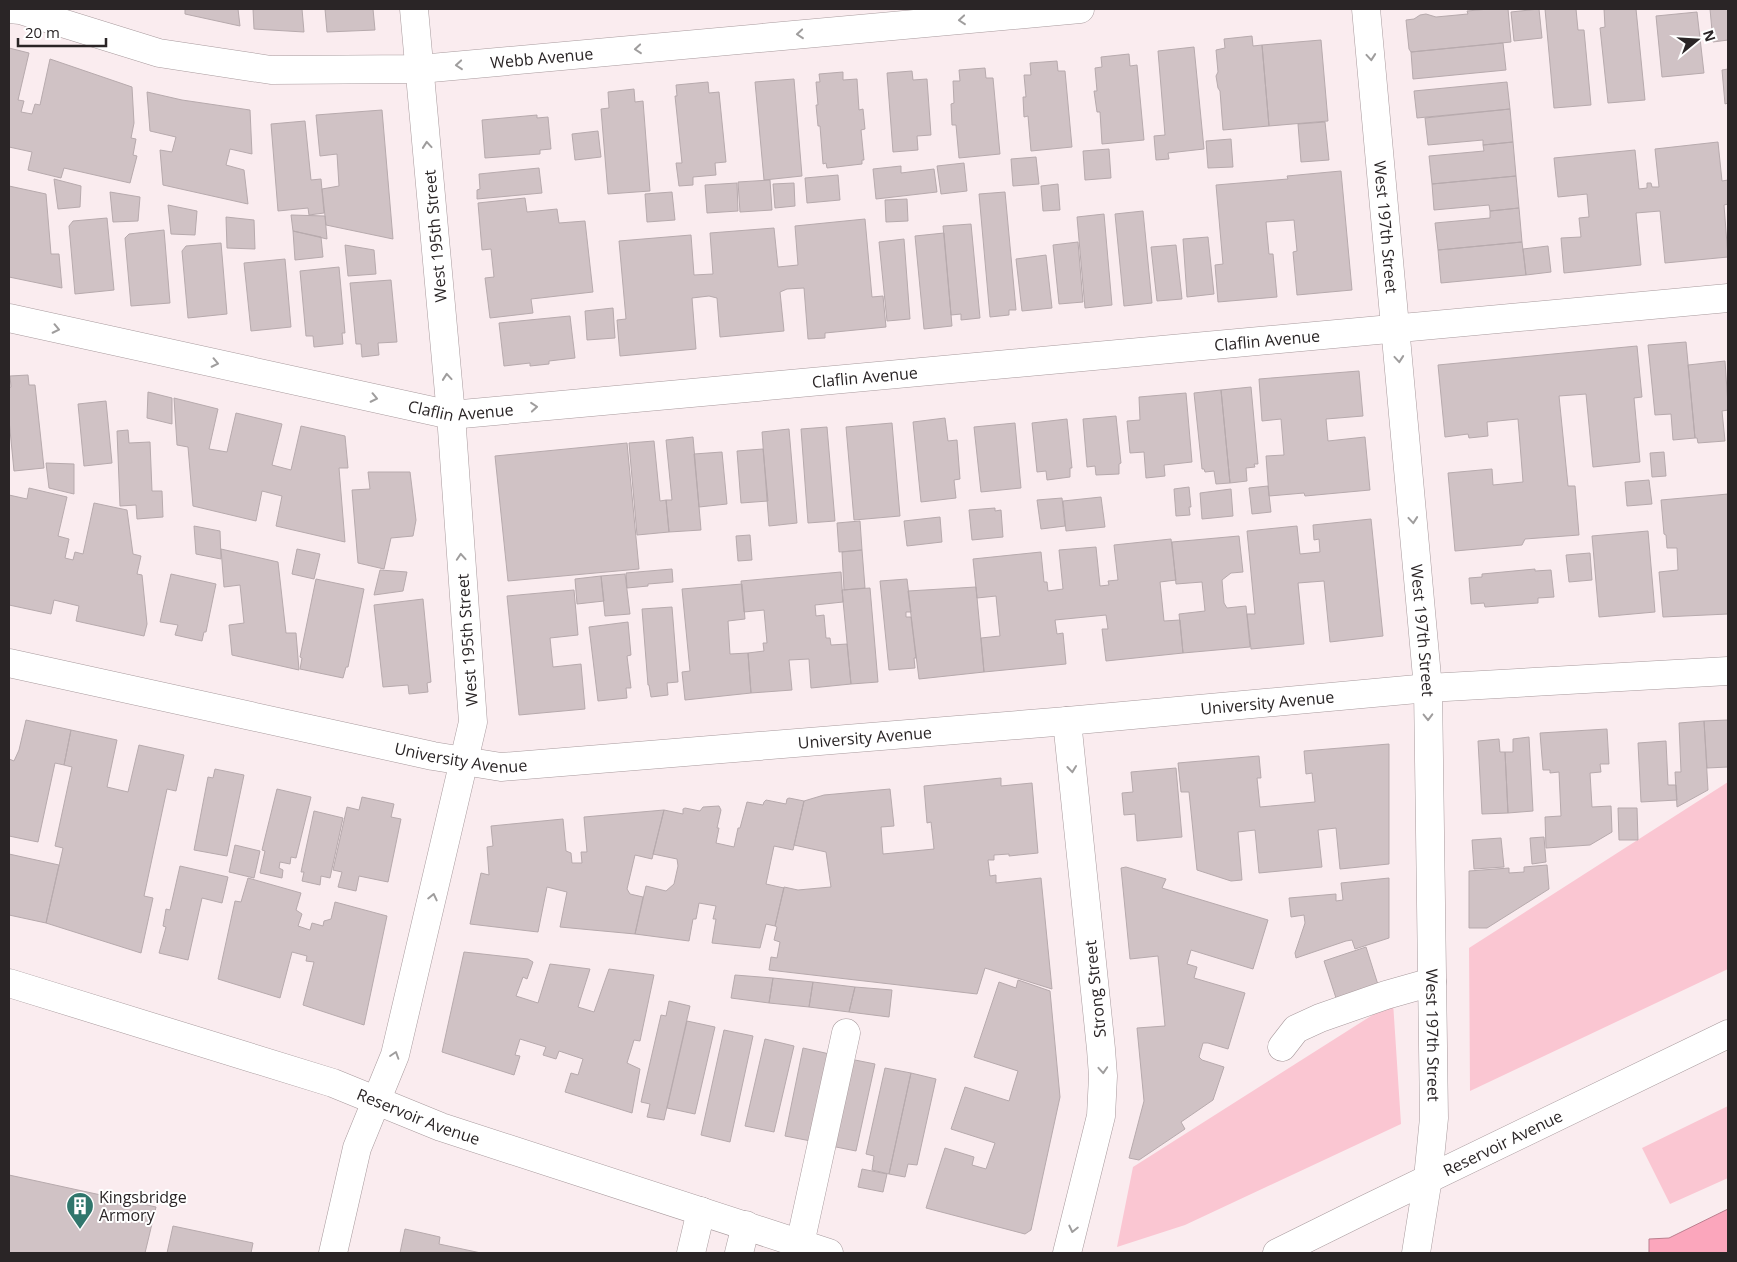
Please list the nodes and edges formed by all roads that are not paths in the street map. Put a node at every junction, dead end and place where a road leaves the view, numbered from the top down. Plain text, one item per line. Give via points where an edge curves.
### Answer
1 (9, 9) edge
2 (414, 9) edge
3 (1080, 9) edge
4 (1366, 9) edge
5 (420, 69) junction
6 (1728, 298) edge
7 (9, 318) edge
8 (1396, 328) junction
9 (450, 415) junction
10 (9, 663) edge
11 (1728, 671) edge
12 (1428, 688) junction
13 (1067, 721) junction
14 (465, 762) junction
15 (1432, 982) junction
16 (9, 983) edge
17 (846, 1033) dead end
18 (1728, 1034) edge
19 (1282, 1047) dead end
20 (377, 1100) junction
21 (1428, 1178) junction
22 (702, 1211) junction
23 (746, 1225) junction
24 (800, 1244) junction
25 (333, 1253) edge
26 (691, 1253) edge
27 (739, 1253) edge
28 (829, 1253) edge
29 (1067, 1253) edge
30 (1277, 1253) edge
31 (1416, 1253) edge

1 - 5 street, Webb Avenue via 159,53 271,70
2 - 5 street, West 195th Street
3 -> 5 street, Webb Avenue
4 -> 8 street, West 197th Street
9 -> 5 street, West 195th Street
6 - 8 street, Claflin Avenue
7 -> 9 street, Claflin Avenue
9 -> 8 street, Claflin Avenue
8 -> 12 street, West 197th Street
14 -> 9 street, West 195th Street via 474,722
10 - 14 street, University Avenue
11 - 12 street, University Avenue
12 - 13 street, University Avenue
12 -> 15 street, West 197th Street
13 - 14 street, University Avenue via 501,767
13 -> 29 street, Strong Street via 1101,1049 1103,1098 1102,1116
20 -> 14 street, West 195th Street via 395,1055
15 - 19 street via 1320,1018 1296,1029
15 - 21 street, West 197th Street via 1434,1118
16 - 20 street, Reservoir Avenue via 333,1083
17 - 24 street
18 - 21 street, Reservoir Avenue
20 - 22 street, Reservoir Avenue via 441,1127
20 - 25 street, West 195th Street via 357,1148
21 - 30 street, Reservoir Avenue
21 - 31 street, West 197th Street
22 - 23 street, Reservoir Avenue
22 - 26 street
23 - 24 street, Reservoir Avenue
23 - 27 street
24 - 28 street, Reservoir Avenue

